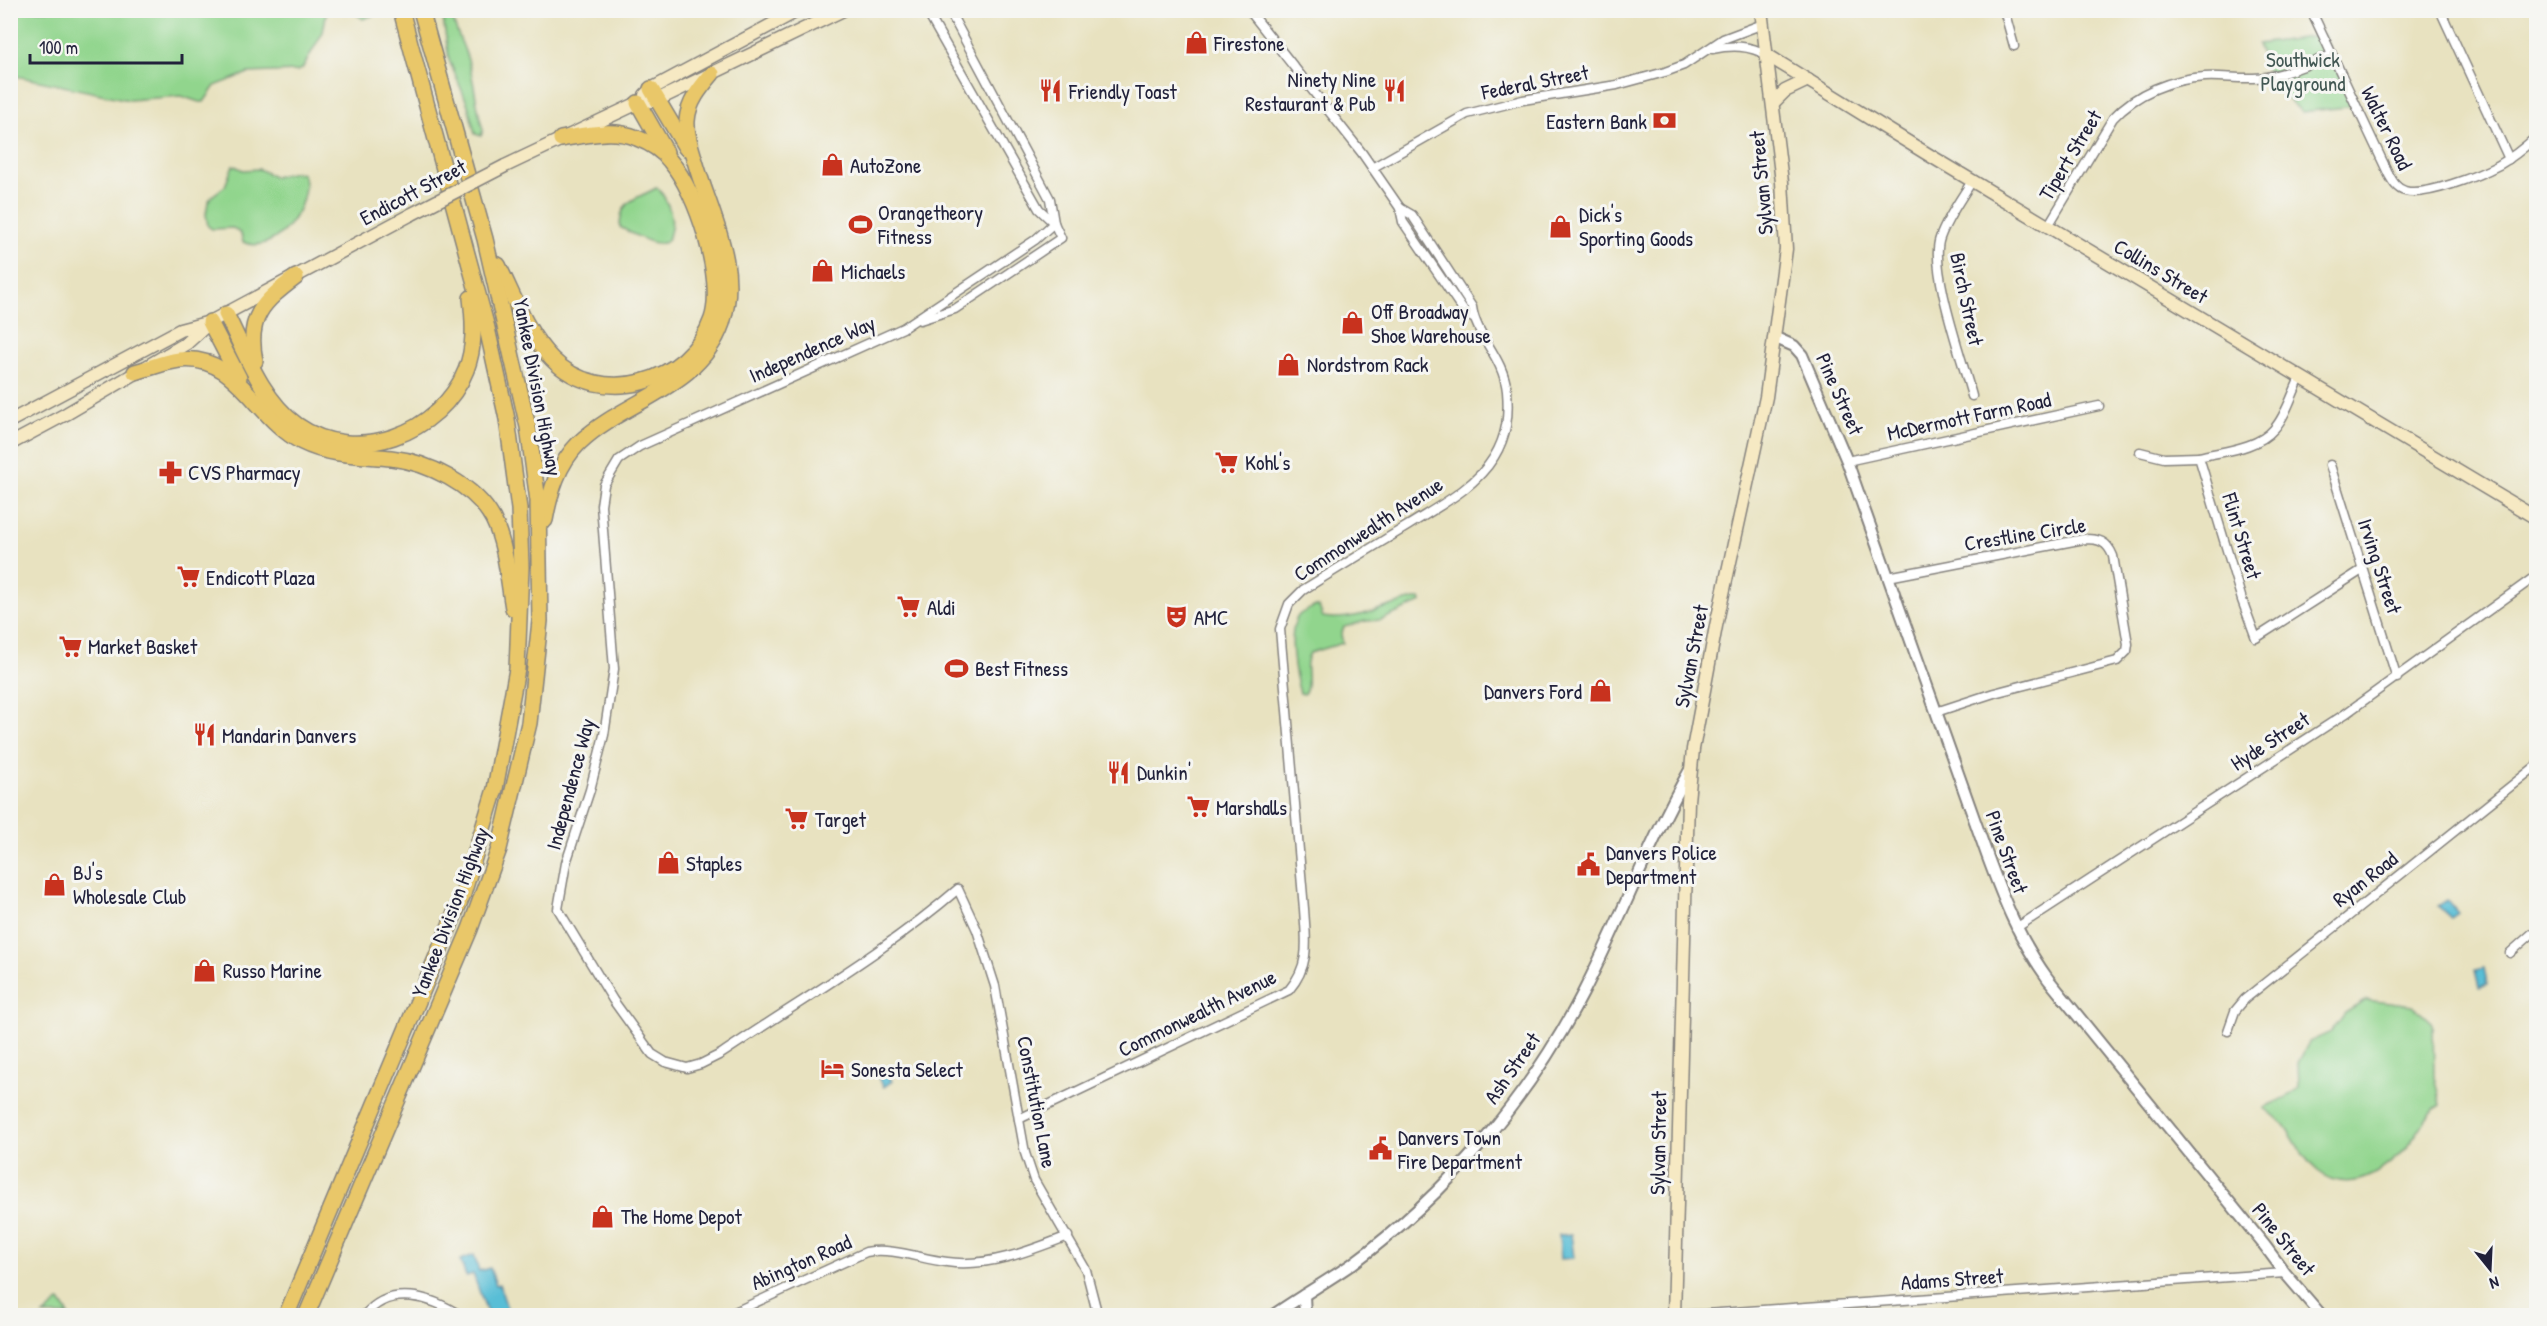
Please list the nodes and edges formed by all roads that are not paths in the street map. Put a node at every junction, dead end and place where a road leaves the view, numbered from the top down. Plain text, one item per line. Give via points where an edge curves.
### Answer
1 (401, 10) edge
2 (421, 10) edge
3 (799, 10) edge
4 (843, 10) edge
5 (949, 10) edge
6 (1249, 10) edge
7 (1761, 10) edge
8 (2004, 10) edge
9 (2311, 10) edge
10 (2440, 10) edge
11 (926, 11) edge
12 (1763, 24) junction
13 (2014, 46) dead end
14 (1712, 49) junction
15 (1767, 55) junction
16 (2332, 55) junction
17 (712, 74) junction
18 (1808, 80) junction
19 (654, 95) junction
20 (638, 103) junction
21 (1773, 103) junction
22 (2536, 137) edge
23 (561, 139) junction
24 (2509, 159) junction
25 (671, 162) junction
26 (696, 166) junction
27 (1372, 168) junction
28 (1972, 181) junction
29 (1054, 223) junction
30 (2048, 226) junction
31 (485, 239) junction
32 (466, 247) junction
33 (296, 277) junction
34 (226, 314) junction
35 (210, 322) junction
36 (913, 322) junction
37 (1776, 338) junction
38 (135, 372) junction
39 (2300, 378) junction
40 (262, 384) junction
41 (247, 392) junction
42 (1972, 396) dead end
43 (2099, 406) dead end
44 (10, 421) edge
45 (10, 444) edge
46 (2140, 452) dead end
47 (2199, 457) junction
48 (1847, 461) junction
49 (2330, 465) dead end
50 (2536, 518) edge
51 (540, 550) junction
52 (2362, 570) junction
53 (2536, 576) edge
54 (1888, 577) junction
55 (518, 638) junction
56 (2397, 678) junction
57 (1936, 712) junction
58 (2536, 766) edge
59 (1691, 768) junction
60 (958, 889) joint
61 (2016, 928) junction
62 (2536, 930) edge
63 (2510, 953) dead end
64 (2228, 1031) dead end
65 (1019, 1119) junction
66 (1068, 1236) junction
67 (2285, 1274) junction
68 (1304, 1294) junction
69 (1674, 1315) edge
70 (286, 1316) edge
71 (306, 1316) edge
72 (364, 1316) edge
73 (461, 1316) edge
74 (726, 1316) edge
75 (1098, 1316) edge
76 (1272, 1316) edge
77 (1305, 1316) edge
78 (1621, 1316) edge
79 (2322, 1316) edge

1 - 32 highway, Yankee Division Highway
2 - 31 highway, Yankee Division Highway
3 - 19 main road, Endicott Street
4 - 17 main road, Endicott Street
5 - 29 street, Independence Way via 1050,199
6 - 27 street, Commonwealth Avenue
7 - 12 main road, Sylvan Street
8 - 13 street
9 - 16 street, Walter Road
10 - 24 street
11 - 29 street, Independence Way via 1039,209
12 - 14 street, Federal Street via 1723,39
12 - 15 main road, Sylvan Street
14 - 15 street, Federal Street via 1743,46
14 - 27 street, Federal Street via 1684,65 1645,78 1467,114
15 - 18 main road, Collins Street
15 - 21 main road, Sylvan Street
16 - 24 street, Walter Road via 2396,186 2405,191 2423,191 2487,171
16 - 30 street, Tipert Street via 2266,77 2192,79 2137,97 2113,118
17 - 19 main road, Endicott Street
17 - 26 highway via 689,107 687,134
18 - 21 main road via 1785,91
18 - 28 main road, Collins Street
19 - 20 main road, Endicott Street
19 - 26 highway
20 - 23 main road, Endicott Street
20 - 25 highway
21 - 37 main road, Sylvan Street via 1786,249
22 - 24 street
23 - 25 highway via 627,134 649,143
23 - 33 main road, Endicott Street, bridge
25 - 31 highway via 705,234 716,278 716,298 712,319 695,350 670,372 655,379 627,385 599,383 568,372 554,362 535,338
26 - 51 highway via 727,263 727,305 716,338 697,365 579,444 553,484
27 - 65 street, Commonwealth Avenue via 1400,208 1402,222 1465,314 1473,318 1501,365 1508,414 1504,438 1479,476 1448,501 1303,590 1289,604 1280,629 1307,948 1299,979 1289,990
28 - 30 main road, Collins Street
28 - 42 street, Birch Street via 1943,230 1936,256
29 - 36 street, Independence Way
29 - 36 street, Independence Way via 1061,238 955,309
30 - 39 main road, Collins Street
31 - 51 highway, Yankee Division Highway via 528,427
32 - 40 highway via 474,324 471,355 460,384 448,401 417,427 387,440 338,441 299,426 275,405
32 - 55 highway, Yankee Division Highway via 507,419 519,509
33 - 34 main road, Endicott Street
33 - 40 highway via 266,304 254,325 252,346
34 - 35 main road, Endicott Street
34 - 40 highway
35 - 38 main road, Endicott Street via 187,343
35 - 41 highway
35 - 44 main road, Endicott Street via 180,330
36 - 60 street, Independence Way via 640,447 619,460 604,484 601,505 614,669 612,688 594,778 567,863 558,909 652,1054 687,1068 721,1054 858,964
37 - 48 street, Pine Street via 1794,346 1802,355
37 - 59 main road, Sylvan Street via 1700,707
38 - 41 highway via 194,360 221,368
38 - 45 main road, Endicott Street
39 - 47 street via 2275,428 2266,436 2242,447
39 - 50 main road, Collins Street
41 - 55 highway via 277,426 308,445 327,452 401,460 433,469 461,485 486,510 495,526
43 - 48 street, McDermott Farm Road
46 - 47 street via 2164,458
47 - 52 street, Flint Street via 2256,638
48 - 54 street, Pine Street
49 - 52 street, Irving Street
51 - 71 highway, Yankee Division Highway via 540,621 529,723 499,849 470,929
52 - 56 street, Irving Street
53 - 56 street, Hyde Street
54 - 57 street, Pine Street
54 - 57 street, Crestline Circle via 2084,539 2103,541 2113,556 2128,644 2117,661
55 - 70 highway, Yankee Division Highway via 512,705 495,789 463,894
56 - 61 street, Hyde Street
57 - 61 street, Pine Street
58 - 64 street, Ryan Road via 2253,993 2235,1011
59 - 68 street, Ash Street via 1662,821 1583,994 1555,1043 1508,1110 1459,1167 1390,1233
59 - 69 main road, Sylvan Street
60 - 65 street, Constitution Lane via 978,930 995,986
61 - 67 street, Pine Street via 2048,979
62 - 63 street
65 - 66 street, Constitution Lane via 1034,1180
66 - 74 street, Abington Road via 1015,1256 978,1261 950,1263 885,1250 866,1252
66 - 75 street, Constitution Lane via 1086,1270
67 - 69 street, Adams Street
67 - 79 street, Pine Street
68 - 76 street, Ash Street
68 - 77 street
69 - 78 street, Adams Street
72 - 73 street via 384,1299 410,1295 435,1301

